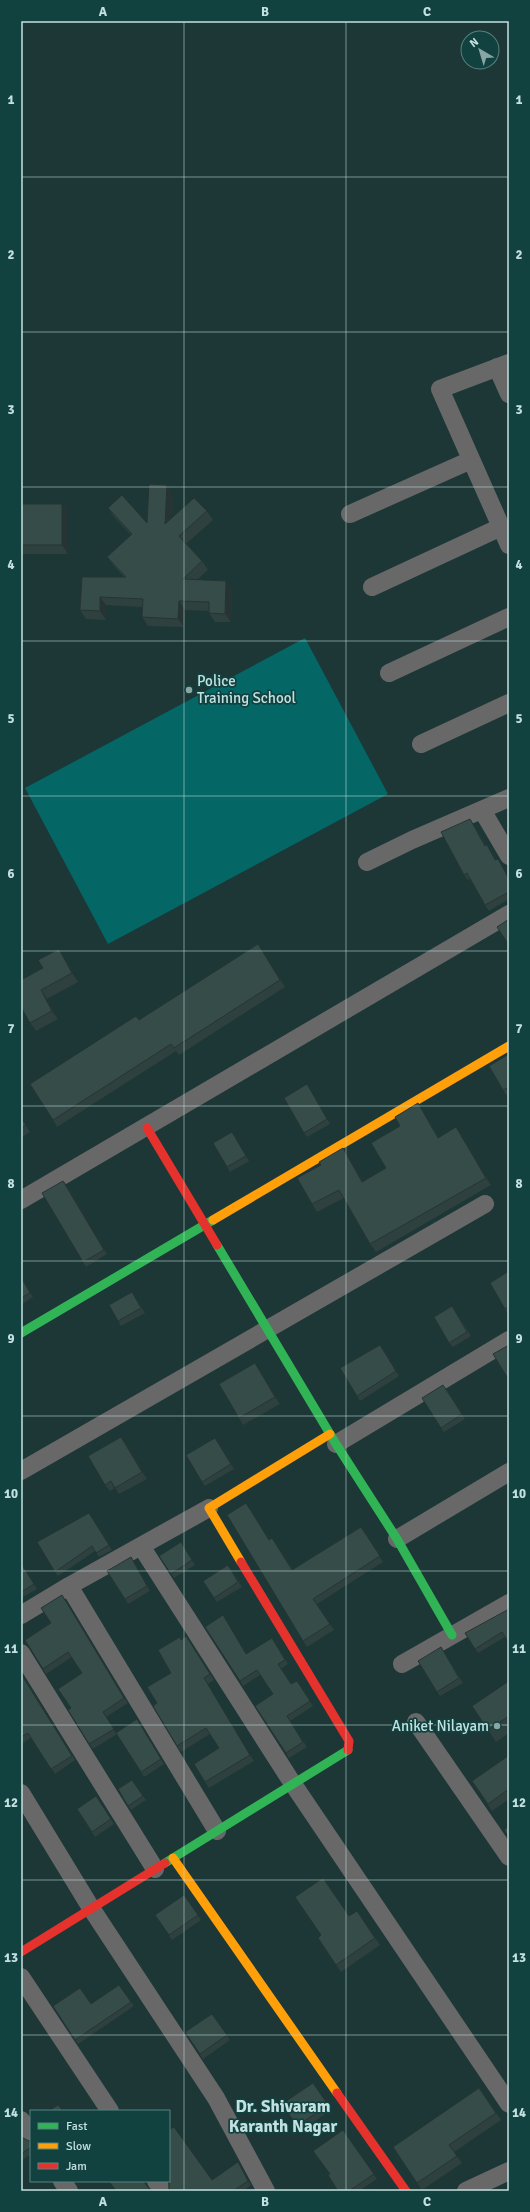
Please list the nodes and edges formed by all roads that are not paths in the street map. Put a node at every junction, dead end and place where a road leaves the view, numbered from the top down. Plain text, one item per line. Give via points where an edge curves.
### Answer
1 (503, 365) edge
2 (509, 394) edge
3 (471, 460) junction
4 (350, 514) dead end
5 (501, 527) junction
6 (509, 545) edge
7 (372, 587) dead end
8 (509, 616) edge
9 (389, 672) dead end
10 (509, 703) edge
11 (421, 744) dead end
12 (509, 798) edge
13 (482, 810) junction
14 (509, 856) edge
15 (367, 862) dead end
16 (509, 914) edge
17 (509, 1046) edge
18 (147, 1128) junction
19 (21, 1200) edge
20 (485, 1204) dead end
21 (205, 1224) junction
22 (266, 1328) junction
23 (21, 1334) edge
24 (509, 1340) edge
25 (333, 1439) junction
26 (21, 1471) edge
27 (509, 1472) edge
28 (209, 1508) junction
29 (396, 1538) junction
30 (141, 1546) junction
31 (69, 1586) junction
32 (509, 1603) edge
33 (21, 1615) edge
34 (452, 1635) junction
35 (21, 1653) edge
36 (402, 1664) dead end
37 (416, 1722) dead end
38 (293, 1784) junction
39 (21, 1793) edge
40 (217, 1831) junction
41 (509, 1857) edge
42 (172, 1858) junction
43 (155, 1869) junction
44 (91, 1908) junction
45 (21, 1952) edge
46 (21, 1977) edge
47 (509, 2104) edge
48 (109, 2110) edge
49 (21, 2120) edge
50 (30, 2134) edge
51 (509, 2171) edge
52 (63, 2182) edge
53 (157, 2182) edge
54 (69, 2191) edge
55 (162, 2191) edge
56 (266, 2191) edge
57 (406, 2191) edge
58 (466, 2191) edge

1 - 2 street
1 - 3 street via 440,389
3 - 4 street
3 - 5 street
5 - 6 street
5 - 7 street
8 - 9 street
10 - 11 street
12 - 13 street
13 - 14 street
13 - 15 street
16 - 18 street
17 - 21 street
18 - 19 street
18 - 21 street
20 - 22 street
21 - 22 street
21 - 23 street
22 - 25 street
22 - 26 street
24 - 25 street
25 - 28 street
25 - 29 street
27 - 29 street
28 - 30 street
28 - 38 street via 349,1741 350,1749
29 - 34 street
30 - 31 street
30 - 38 street
31 - 33 street
31 - 40 street
32 - 34 street
34 - 36 street
35 - 43 street
37 - 41 street
38 - 40 street
38 - 47 street
39 - 44 street
40 - 42 street
42 - 43 street
42 - 57 street
43 - 44 street
44 - 45 street
44 - 56 street via 216,2098
46 - 48 street
49 - 50 street
51 - 58 street
52 - 54 street
53 - 55 street

